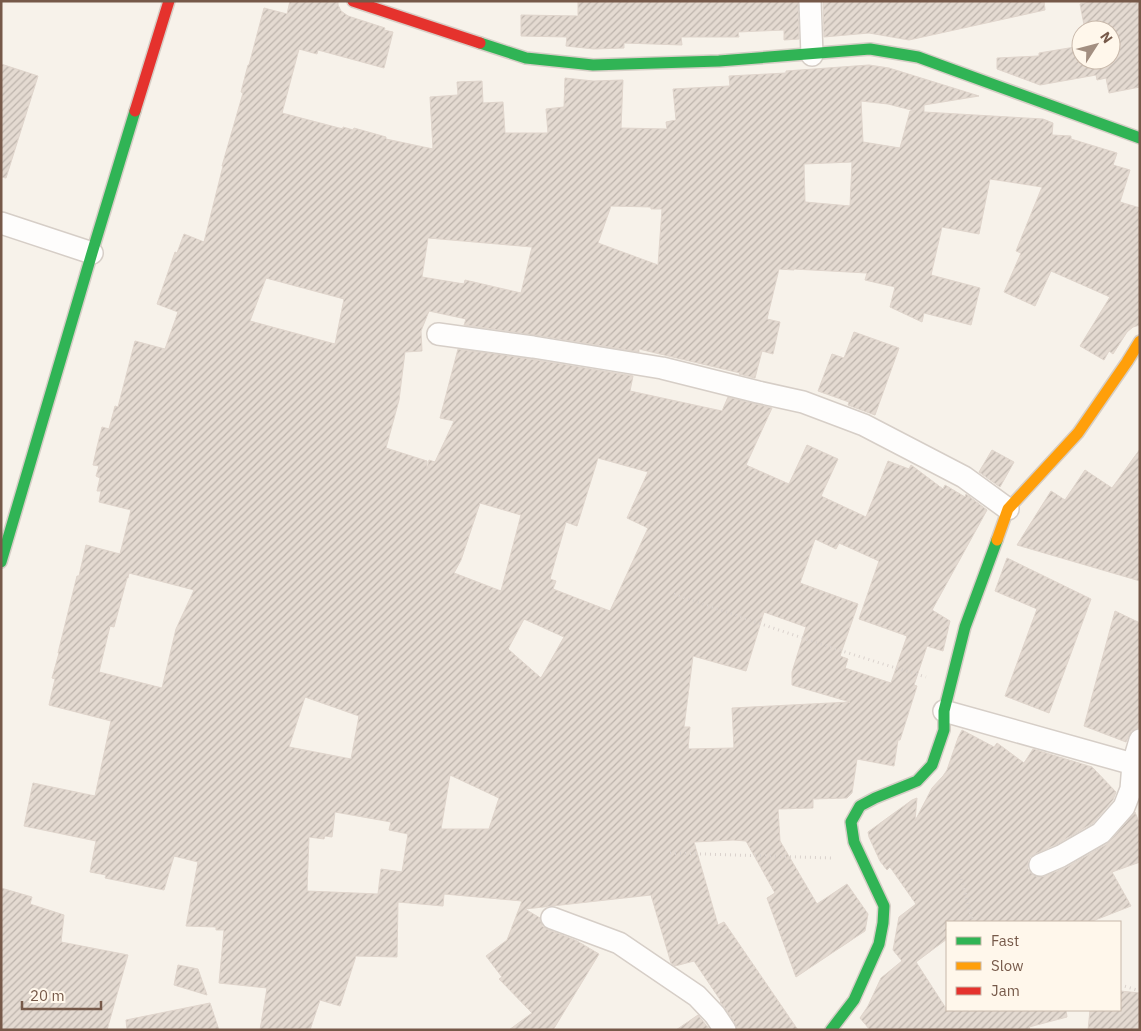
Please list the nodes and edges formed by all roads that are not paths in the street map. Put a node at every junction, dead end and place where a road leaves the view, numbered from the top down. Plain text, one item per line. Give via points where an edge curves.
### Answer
1 (168, 1) edge
2 (354, 1) edge
3 (810, 1) edge
4 (812, 55) junction
5 (1140, 138) edge
6 (1, 223) edge
7 (92, 253) junction
8 (438, 334) dead end
9 (1140, 342) edge
10 (1008, 508) junction
11 (1, 562) edge
12 (944, 711) junction
13 (1140, 740) edge
14 (1133, 764) junction
15 (1040, 865) dead end
16 (552, 918) dead end
17 (725, 1030) edge
18 (831, 1030) edge

1 - 7 main road
2 - 4 main road via 526,58 592,65
3 - 4 street
4 - 5 main road via 870,49 918,57
6 - 7 street
7 - 11 main road
8 - 10 street via 662,368 803,402 864,425 964,477
9 - 10 main road via 1078,433
10 - 12 main road via 965,628
12 - 14 street
12 - 18 main road via 944,730 932,766 917,781 860,806 851,822 854,842 884,906 883,923 879,944 854,1000
13 - 14 street
14 - 15 street via 1131,788 1124,807 1101,833
16 - 17 street via 619,943 697,996

